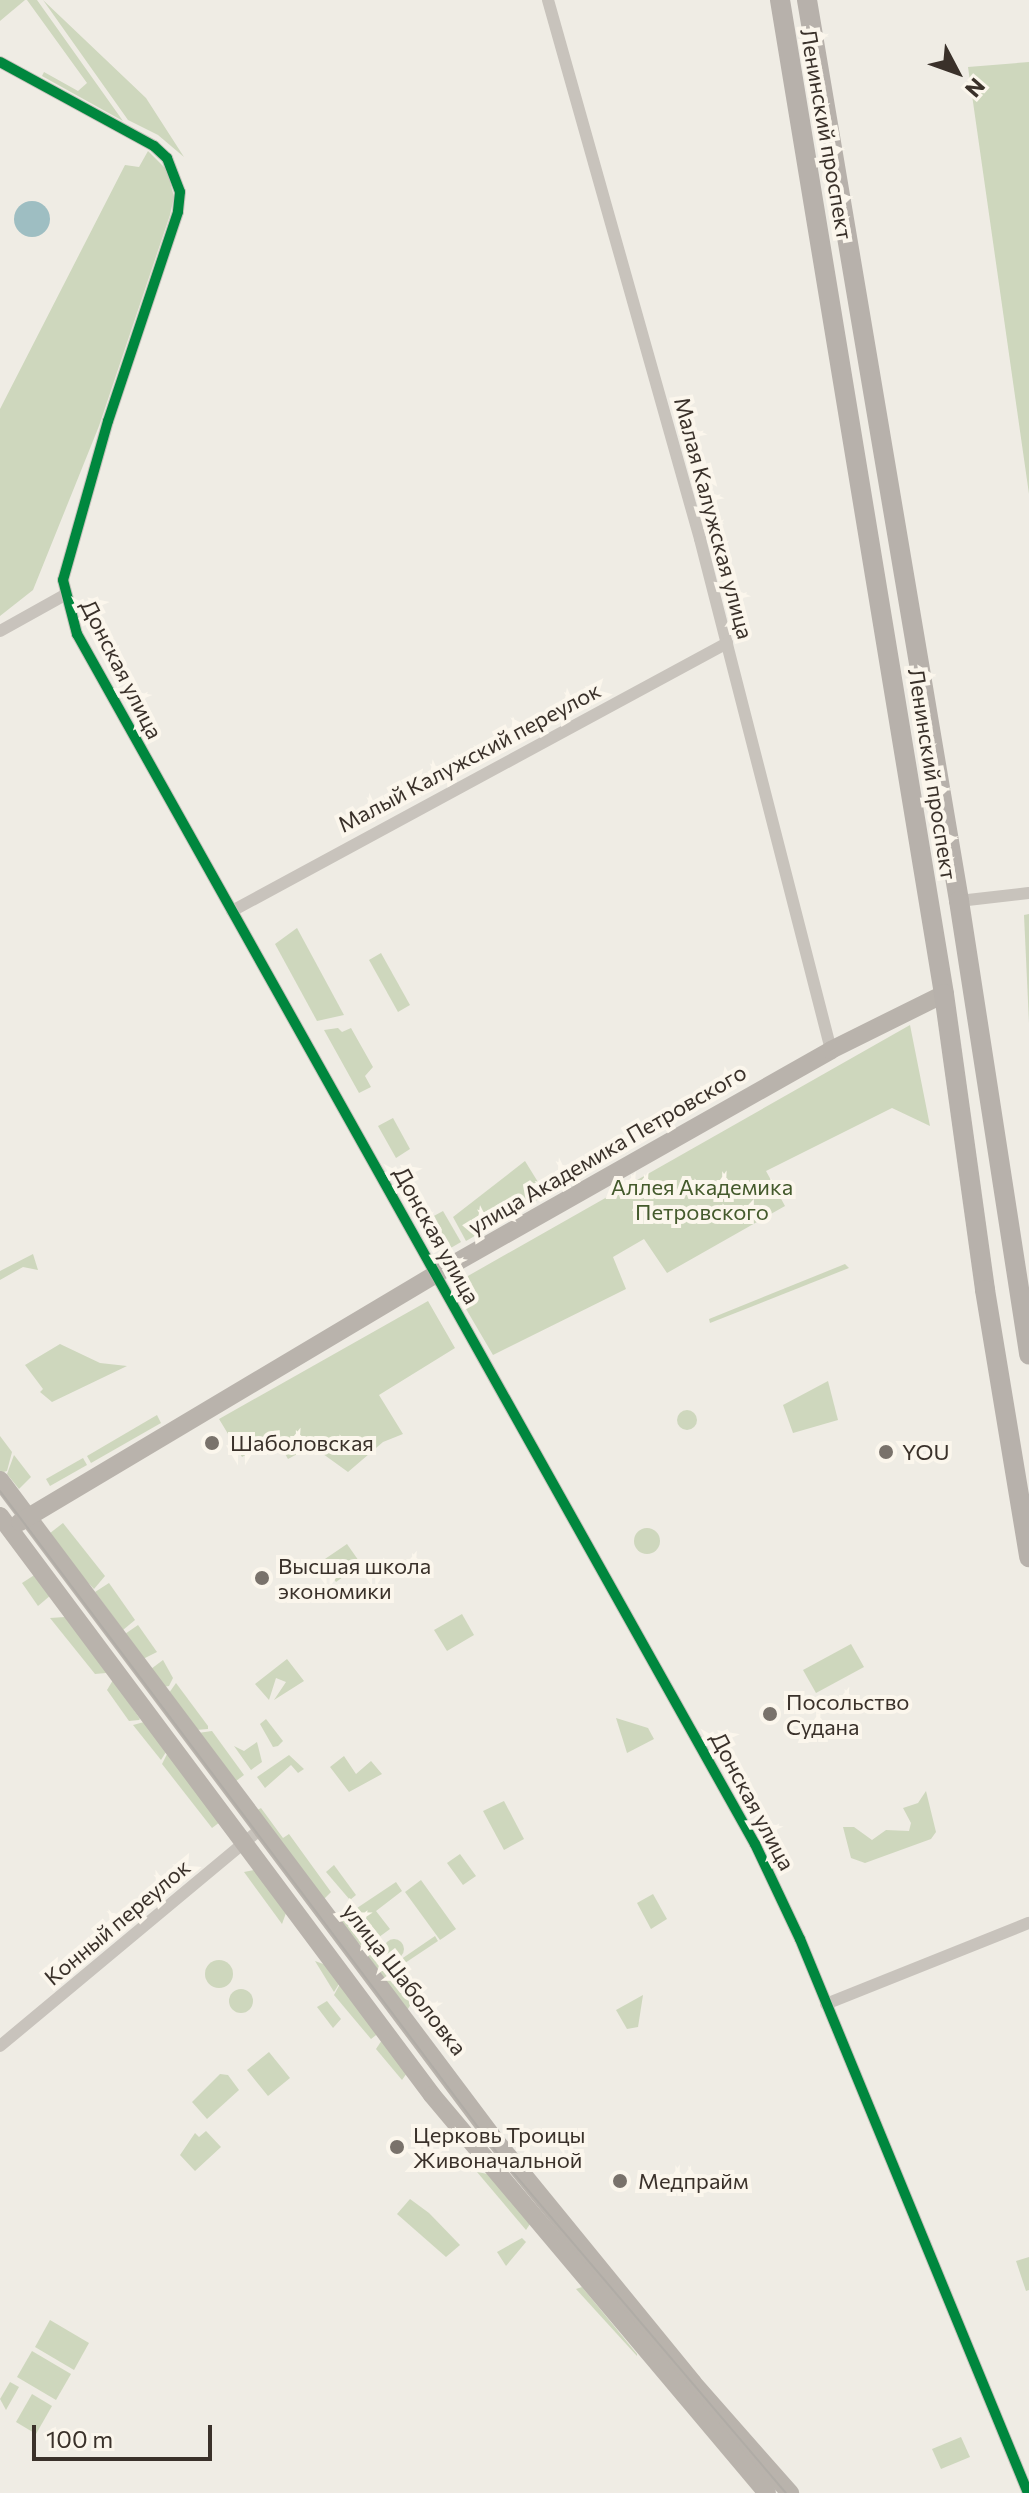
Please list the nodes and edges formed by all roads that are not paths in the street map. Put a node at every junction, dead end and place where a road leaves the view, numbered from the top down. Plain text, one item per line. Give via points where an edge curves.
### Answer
1 (548, 0) edge
2 (780, 0) edge
3 (807, 0) edge
4 (0, 62) edge
5 (63, 596) junction
6 (0, 631) edge
7 (727, 643) junction
8 (1029, 893) edge
9 (959, 901) junction
10 (232, 911) junction
11 (944, 994) junction
12 (831, 1050) junction
13 (436, 1274) junction
14 (1029, 1355) edge
15 (0, 1480) edge
16 (27, 1518) junction
17 (6, 1522) edge
18 (1029, 1557) edge
19 (227, 1821) junction
20 (260, 1829) junction
21 (244, 1842) junction
22 (227, 1856) junction
23 (1029, 1923) edge
24 (826, 2004) junction
25 (0, 2046) edge
26 (767, 2493) edge
27 (790, 2493) edge
28 (1028, 2493) edge

1 - 7 street, Малая Калужская улица
2 - 11 main road, Ленинский проспект
3 - 9 main road, Ленинский проспект
4 - 5 street, Донская улица via 154,146 174,170 180,192 174,225 75,531
5 - 6 street
5 - 10 street, Донская улица via 77,634
7 - 10 street, Малый Калужский переулок
7 - 12 street, Малая Калужская улица
8 - 9 street
9 - 14 main road, Ленинский проспект
10 - 13 street, Донская улица
11 - 12 main road, улица Академика Петровского
11 - 18 main road, Ленинский проспект
12 - 13 main road, улица Академика Петровского
13 - 16 main road, улица Академика Петровского
13 - 24 street, Донская улица via 755,1844
15 - 16 main road, улица Шаболовка
16 - 17 main road, улица Академика Петровского
16 - 20 main road, улица Шаболовка
17 - 19 main road, улица Шаболовка
19 - 21 main road, улица Шаболовка
19 - 22 street via 232,1841
20 - 21 street, Конный переулок
20 - 27 main road, улица Шаболовка via 495,2140
21 - 22 street, Конный переулок
21 - 26 main road, улица Шаболовка via 432,2095
22 - 25 street, Конный переулок
23 - 24 street
24 - 28 street, Донская улица

